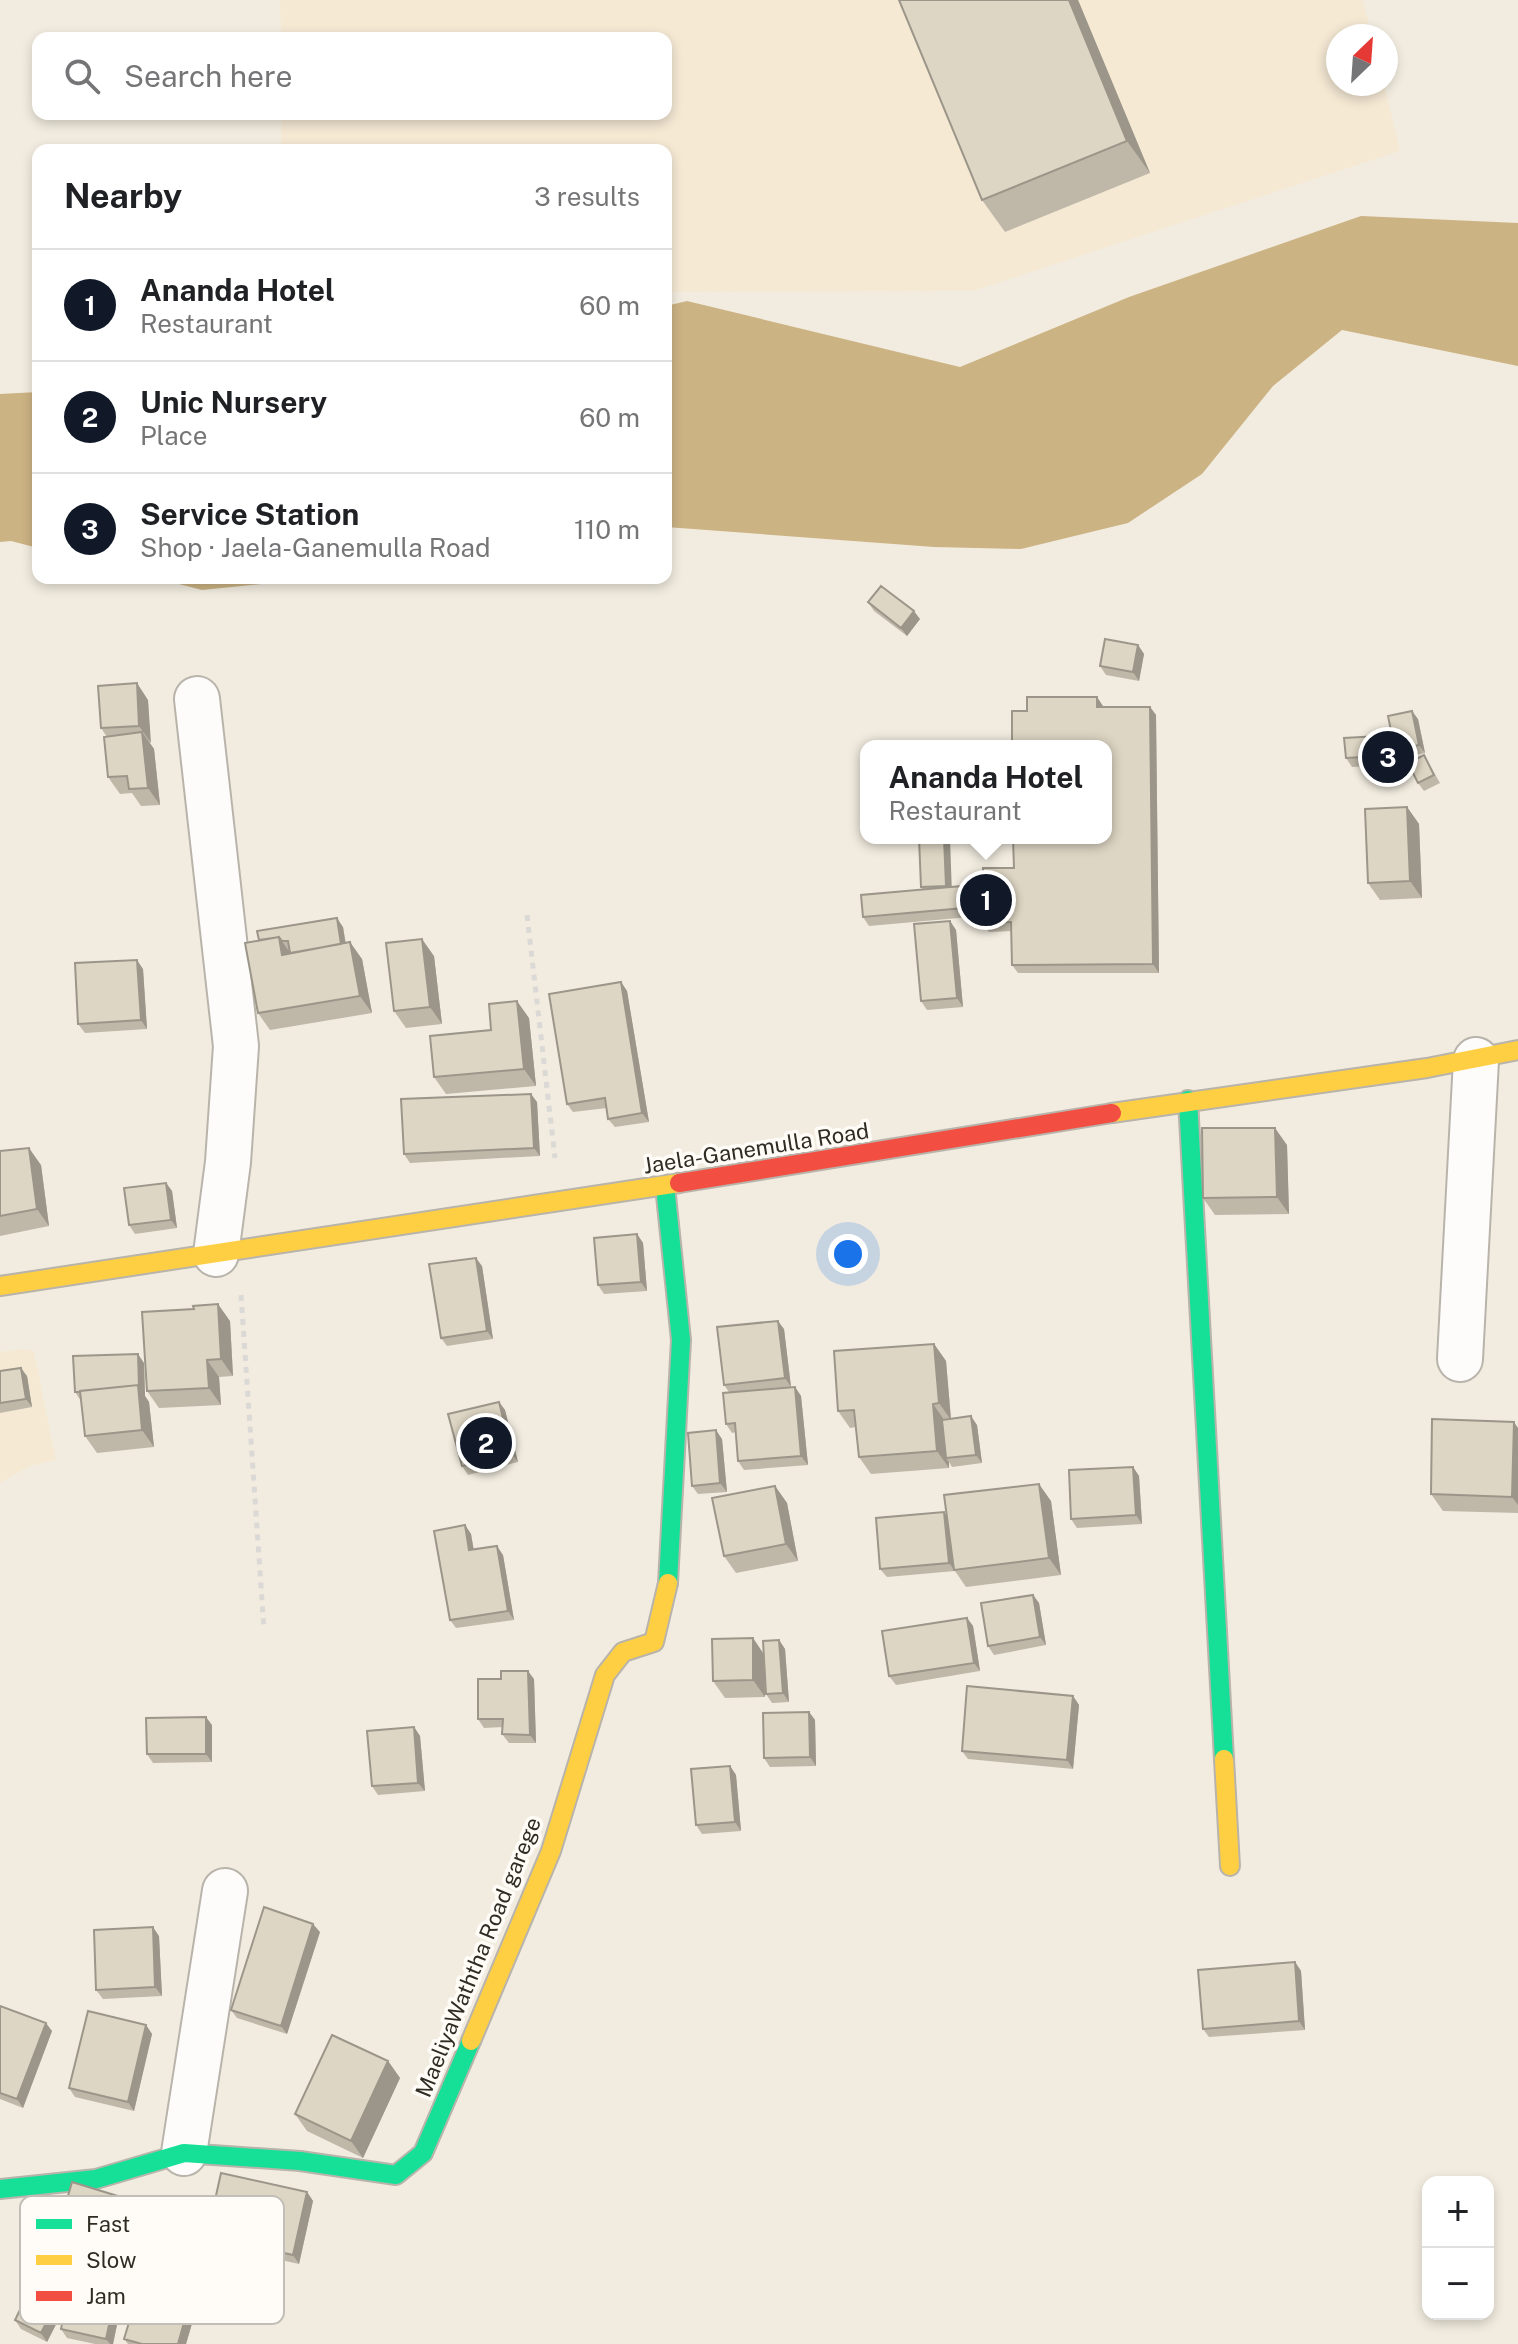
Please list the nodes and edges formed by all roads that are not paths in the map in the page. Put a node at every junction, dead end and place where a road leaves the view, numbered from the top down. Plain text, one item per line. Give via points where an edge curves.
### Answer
1 (197, 699) dead end
2 (1518, 1050) edge
3 (1476, 1060) junction
4 (1188, 1100) junction
5 (665, 1186) junction
6 (227, 1252) junction
7 (0, 1286) edge
8 (1460, 1359) dead end
9 (1230, 1866) dead end
10 (225, 1891) dead end
11 (184, 2153) junction
12 (0, 2189) edge

1 - 6 street via 236,1046
2 - 3 street, Jaela-Ganemulla Road
3 - 4 street, Jaela-Ganemulla Road
3 - 8 street
4 - 5 street, Jaela-Ganemulla Road
4 - 9 street
5 - 6 street, Jaela-Ganemulla Road
5 - 11 street, MaeliyaWaththa Road garege via 681,1340 670,1575 654,1642 623,1652 605,1675 551,1851 423,2153 396,2175 300,2161
6 - 7 street, Jaela-Ganemulla Road
10 - 11 street
11 - 12 street, MaeliyaWaththa Road garege via 96,2179

